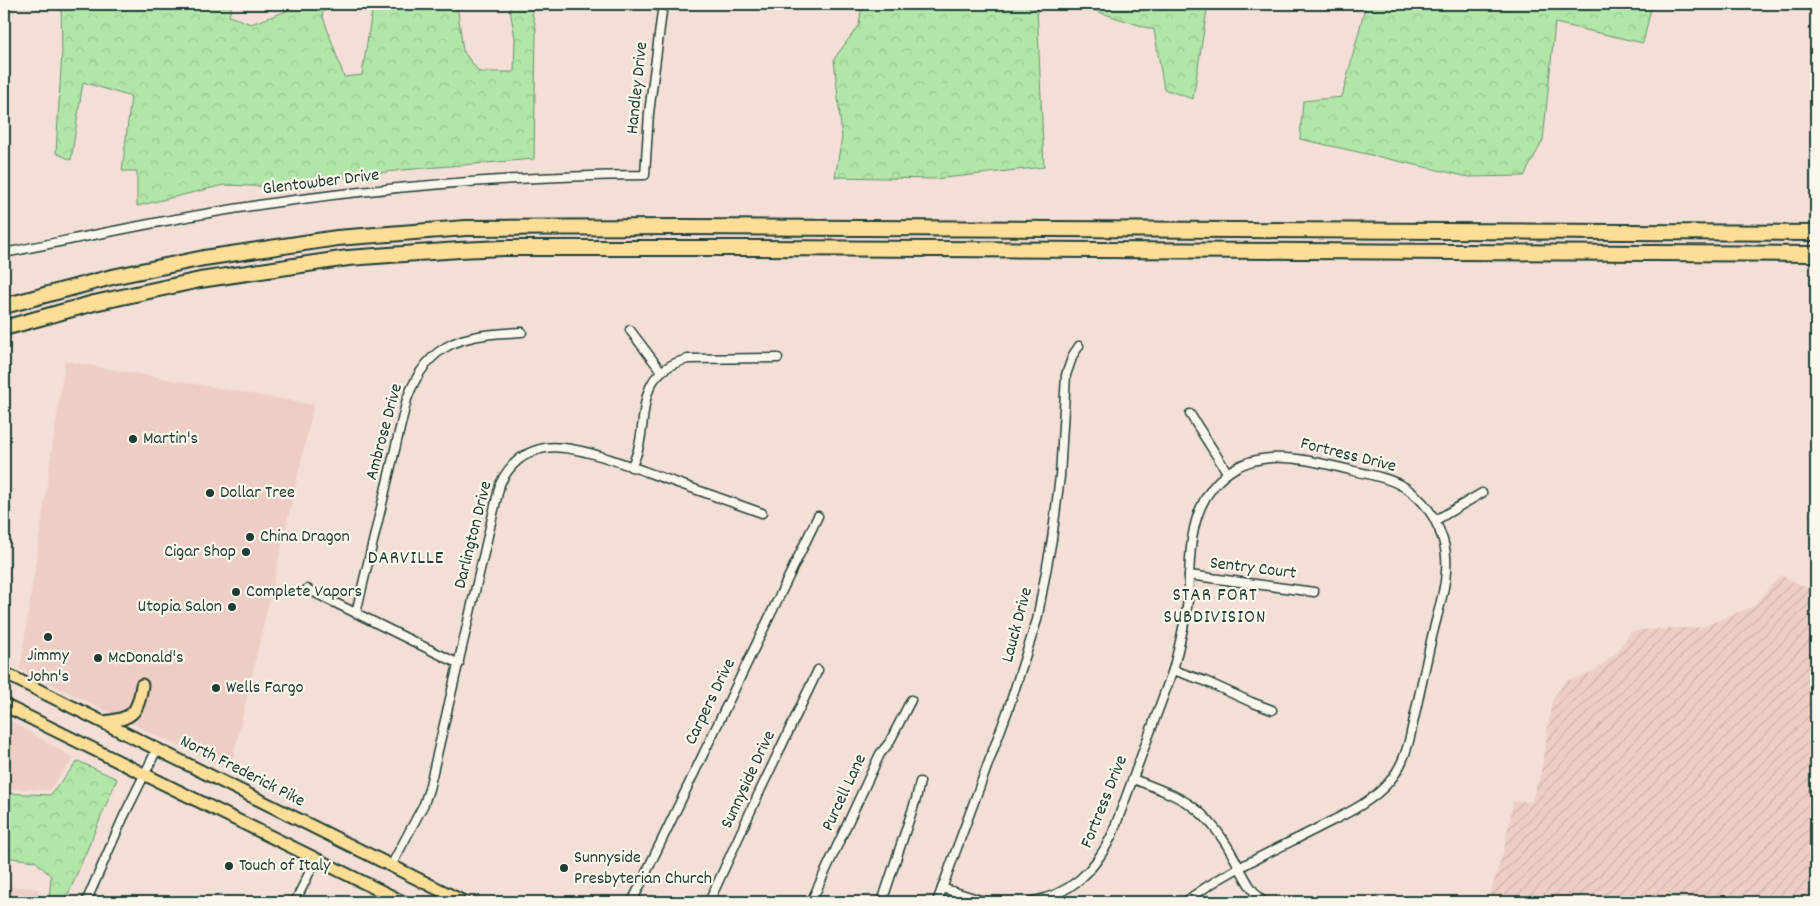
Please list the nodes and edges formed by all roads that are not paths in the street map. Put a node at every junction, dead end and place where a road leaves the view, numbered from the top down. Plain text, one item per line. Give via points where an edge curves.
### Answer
1 (663, 4) edge
2 (646, 175) joint
3 (1816, 233) edge
4 (4, 253) edge
5 (1816, 254) edge
6 (166, 287) junction
7 (4, 306) edge
8 (4, 328) edge
9 (630, 330) dead end
10 (522, 332) dead end
11 (4, 334) edge
12 (1079, 346) dead end
13 (778, 358) dead end
14 (661, 371) junction
15 (1190, 414) dead end
16 (631, 467) junction
17 (1227, 472) junction
18 (1482, 493) dead end
19 (762, 513) dead end
20 (818, 516) dead end
21 (1436, 520) junction
22 (1189, 576) junction
23 (307, 589) dead end
24 (1314, 592) dead end
25 (356, 613) junction
26 (459, 664) junction
27 (818, 670) dead end
28 (1172, 670) junction
29 (4, 673) edge
30 (142, 685) dead end
31 (911, 700) dead end
32 (4, 705) edge
33 (1272, 710) dead end
34 (103, 722) junction
35 (157, 749) junction
36 (144, 774) junction
37 (1133, 779) junction
38 (920, 782) dead end
39 (316, 859) junction
40 (391, 866) junction
41 (1240, 868) junction
42 (942, 888) junction
43 (86, 902) edge
44 (295, 902) edge
45 (403, 902) edge
46 (464, 902) edge
47 (632, 902) edge
48 (709, 902) edge
49 (811, 902) edge
50 (882, 902) edge
51 (937, 902) edge
52 (987, 902) edge
53 (1030, 902) edge
54 (1185, 902) edge
55 (1264, 902) edge

1 - 2 street, Handley Drive via 649,113
2 - 4 street, Glentowber Drive via 555,177 350,193 210,213
3 - 7 highway via 466,228 346,238 204,258 112,277
5 - 6 highway via 504,248 348,258
6 - 8 highway
6 - 11 highway
9 - 14 street
10 - 25 street, Ambrose Drive via 477,336 455,342 436,353 416,378 407,399
12 - 42 street, Lauck Drive via 1066,375 1052,539 1037,620 1008,710
13 - 14 street via 688,359 675,362
14 - 16 street via 648,391 638,451
15 - 17 street
16 - 19 street, Darlington Drive
16 - 26 street, Darlington Drive via 555,446 534,450 511,465 500,484
17 - 21 street, Fortress Drive via 1272,457 1311,460 1399,484 1423,502
17 - 22 street, Fortress Drive via 1200,508 1193,535
18 - 21 street
20 - 47 street, Carpers Drive
21 - 41 street, Fortress Drive via 1444,542 1446,574 1410,737 1398,769 1377,794 1355,809
22 - 24 street, Sentry Court
22 - 28 street, Fortress Drive via 1185,621
23 - 25 street
25 - 26 street
26 - 40 street, Darlington Drive via 429,790
27 - 48 street, Sunnyside Drive
28 - 33 street
28 - 37 street, Fortress Drive
29 - 34 main road, North Frederick Pike
30 - 34 main road via 135,710 122,720
31 - 49 street, Purcell Lane via 890,743 880,754
32 - 36 main road
34 - 35 main road, North Frederick Pike
35 - 36 street
35 - 40 main road, North Frederick Pike
36 - 39 main road
36 - 43 street
37 - 41 street via 1198,808 1217,828
37 - 53 street, Fortress Drive via 1104,852 1095,864 1068,889
38 - 50 street
39 - 44 street
39 - 45 main road
40 - 46 main road, North Frederick Pike
41 - 54 street, Fortress Drive
41 - 55 street
42 - 51 street, Lauck Drive
42 - 52 street

